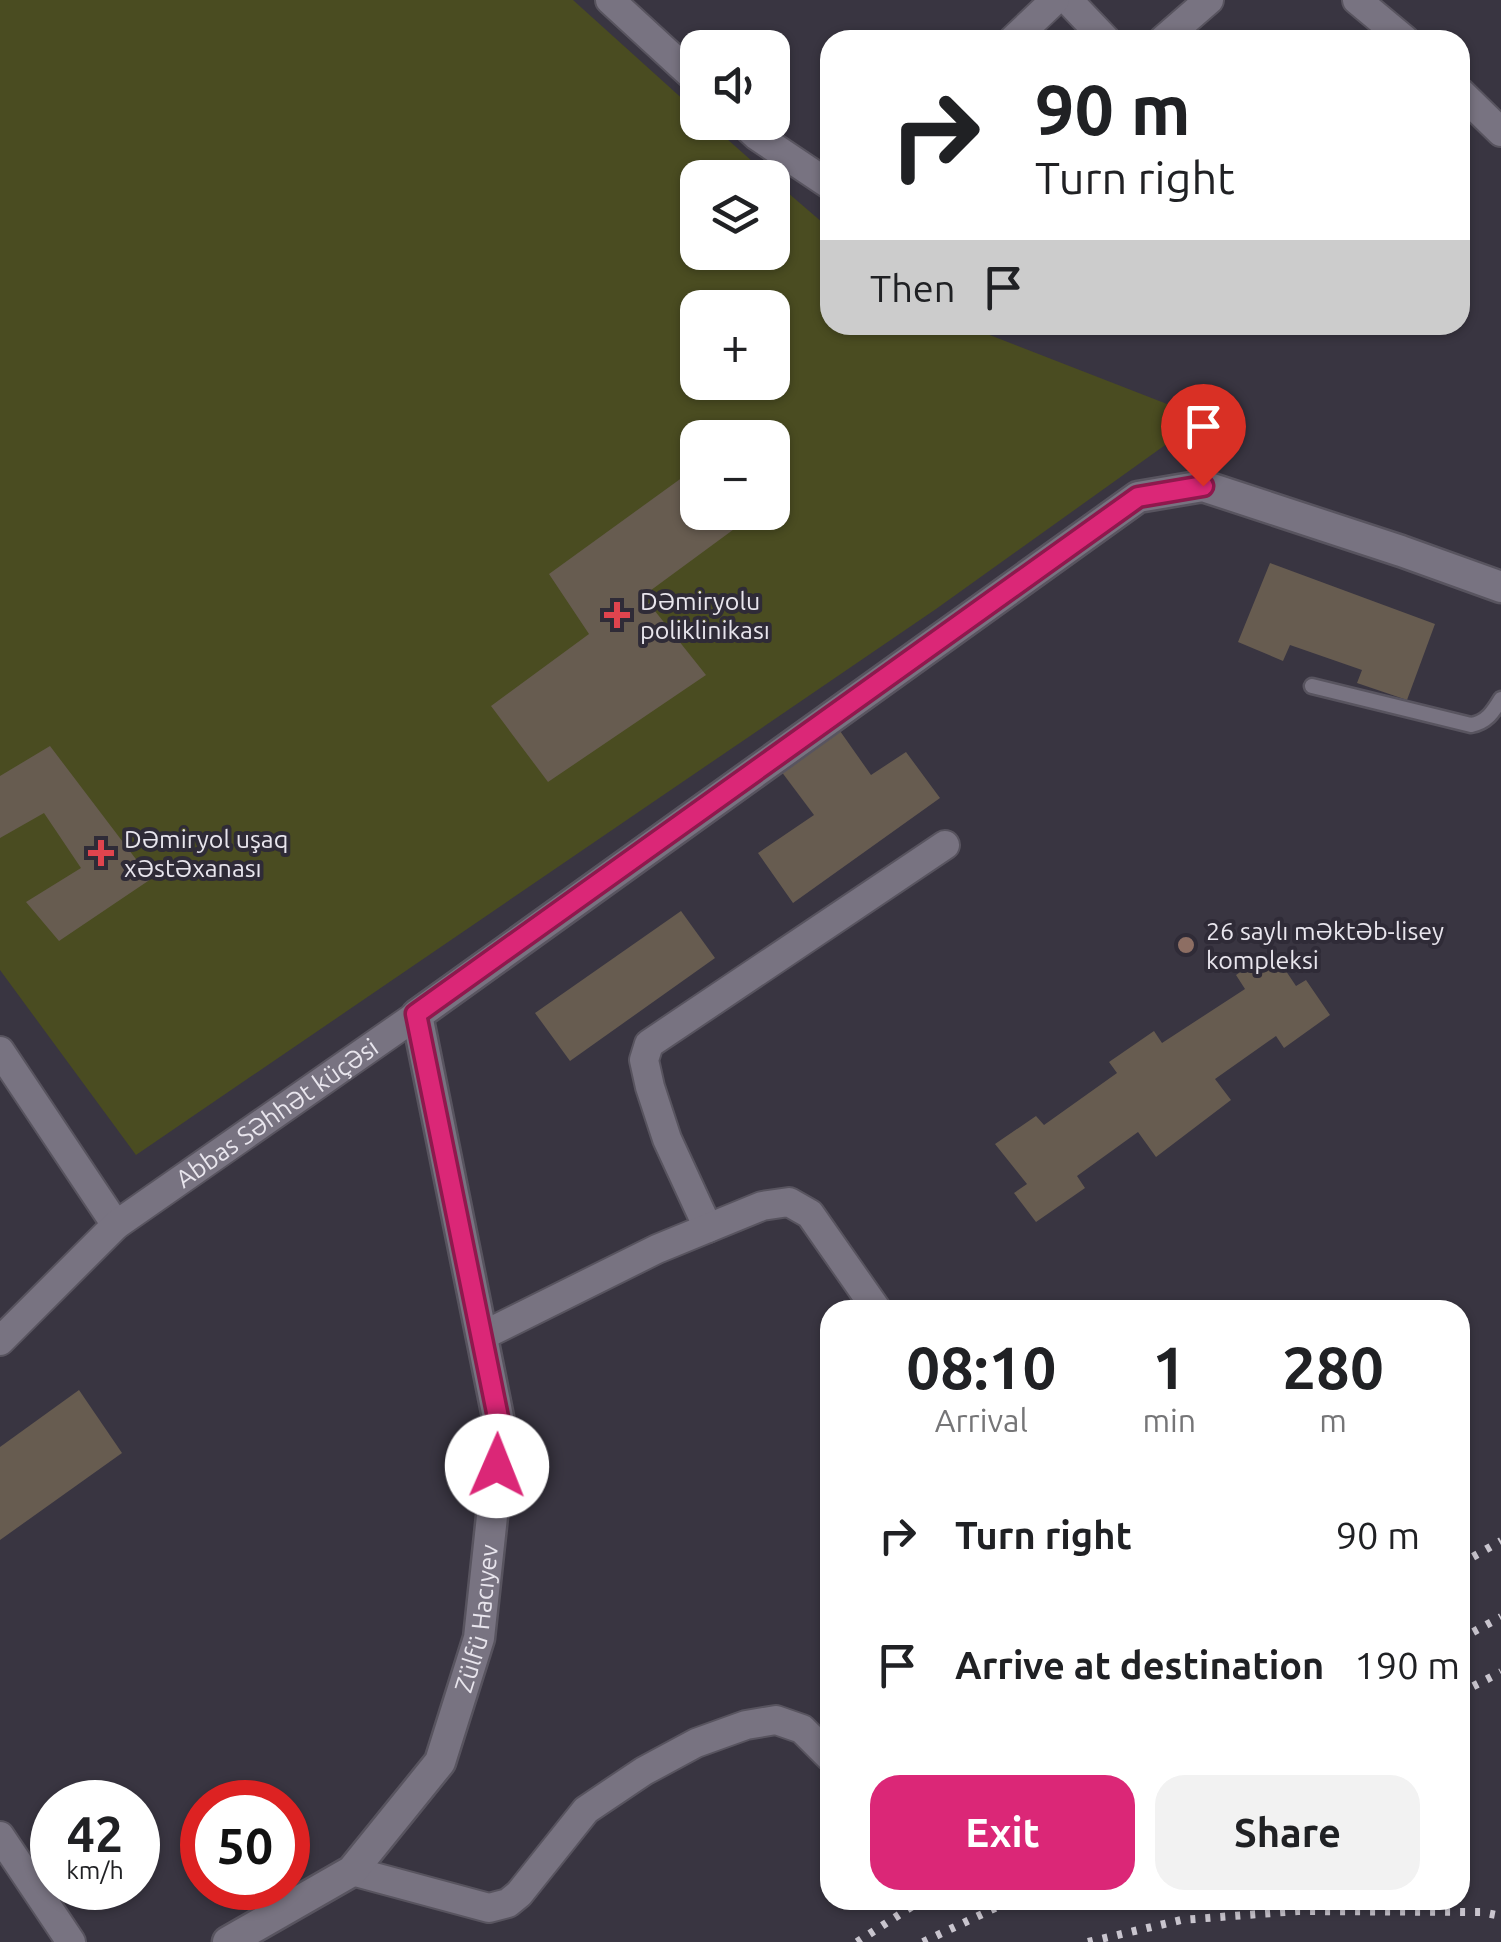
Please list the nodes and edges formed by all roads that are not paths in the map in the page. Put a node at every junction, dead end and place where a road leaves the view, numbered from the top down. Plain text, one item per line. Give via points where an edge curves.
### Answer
1 (610, 0) edge
2 (1055, 0) edge
3 (1068, 0) edge
4 (1209, 0) edge
5 (1357, 0) edge
6 (1024, 30) edge
7 (1096, 30) edge
8 (1174, 30) edge
9 (1393, 30) edge
10 (680, 64) edge
11 (1470, 102) edge
12 (1501, 132) edge
13 (763, 140) edge
14 (820, 178) edge
15 (1501, 588) edge
16 (1312, 686) dead end
17 (1501, 698) edge
18 (944, 845) dead end
19 (416, 1014) junction
20 (0, 1050) edge
21 (116, 1225) junction
22 (708, 1228) junction
23 (870, 1300) edge
24 (482, 1336) junction
25 (0, 1341) edge
26 (820, 1747) edge
27 (0, 1836) edge
28 (352, 1871) junction
29 (71, 1942) edge
30 (228, 1942) edge

1 - 10 street
2 - 6 street
3 - 7 street
4 - 8 street
5 - 9 street
11 - 12 street
13 - 14 street
15 - 19 main road, Abbas Səhhət küçəsi via 1203,486 1138,497
16 - 17 lane via 1471,725 1482,723
18 - 22 street via 649,1044 644,1060 650,1087
19 - 21 street, Abbas Səhhət küçəsi
19 - 24 main road, Zülfü Hacıyev
20 - 21 street
21 - 25 street, Abbas Səhhət küçəsi
22 - 23 street via 789,1202 810,1214
22 - 24 street
24 - 28 main road, Zülfü Hacıyev via 501,1432 480,1638 440,1762
26 - 28 street via 802,1729 776,1720 696,1742 586,1810 519,1894 490,1908
27 - 29 street
28 - 30 main road, Zülfü Hacıyev

